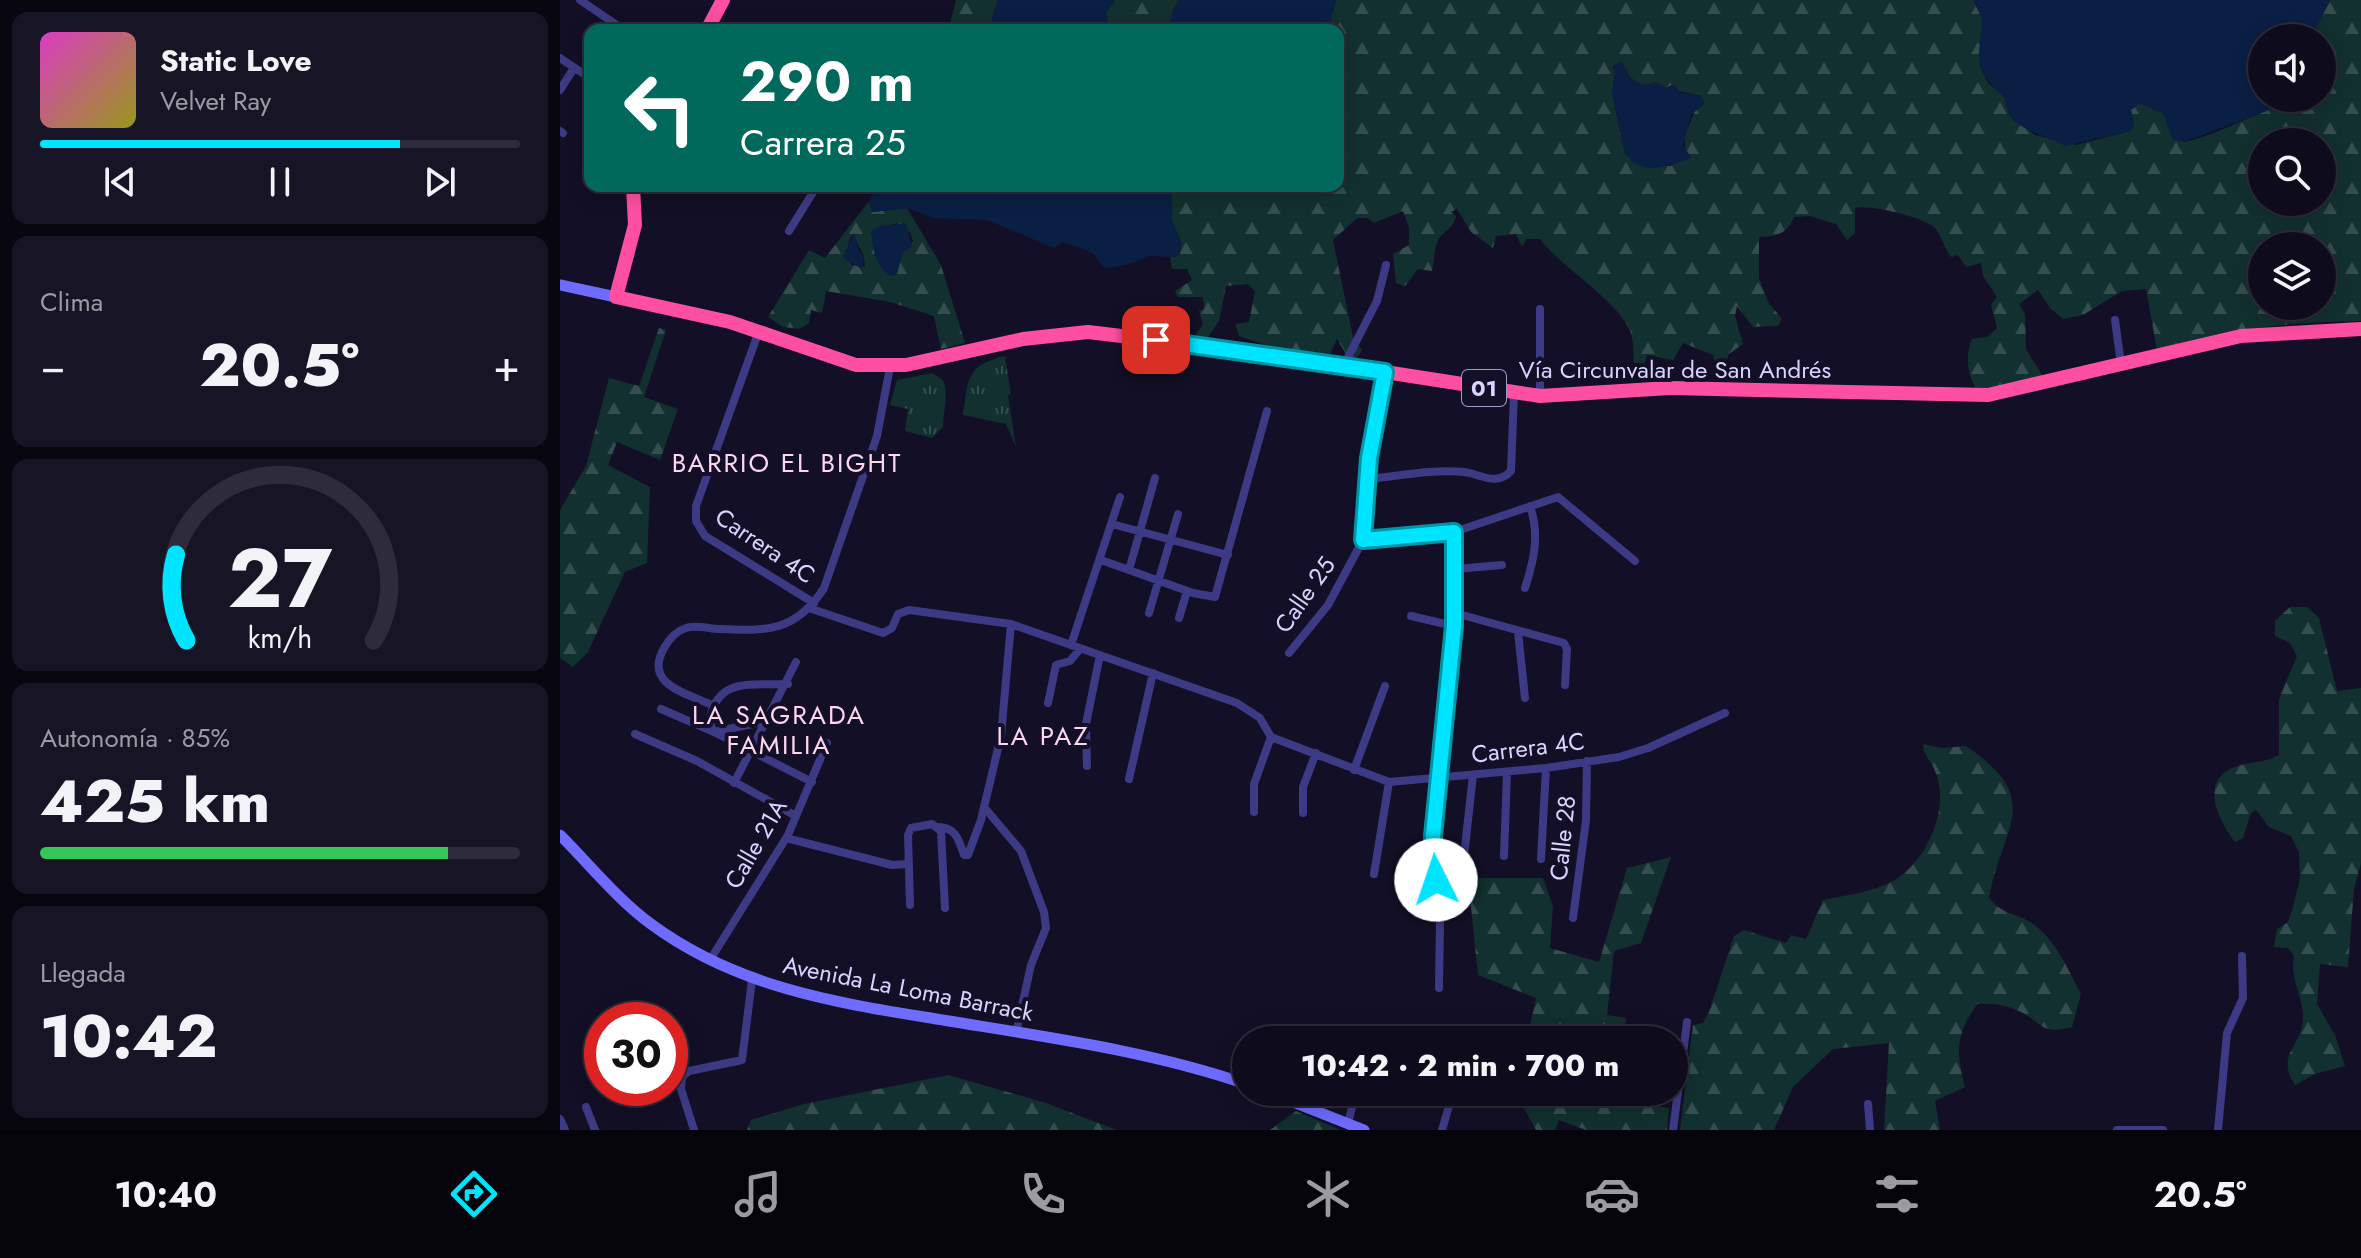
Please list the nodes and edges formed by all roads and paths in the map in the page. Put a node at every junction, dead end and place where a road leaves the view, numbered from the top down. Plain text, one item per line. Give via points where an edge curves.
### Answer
1 (580, 0) edge
2 (722, 2) edge
3 (615, 24) edge
4 (710, 24) edge
5 (560, 58) edge
6 (574, 68) junction
7 (584, 74) edge
8 (560, 90) edge
9 (633, 192) edge
10 (813, 192) edge
11 (789, 231) dead end
12 (1386, 265) dead end
13 (560, 285) edge
14 (616, 297) junction
15 (1540, 309) dead end
16 (2115, 320) dead end
17 (2361, 329) edge
18 (759, 331) junction
19 (2121, 364) junction
20 (1344, 365) junction
21 (890, 367) junction
22 (1385, 372) junction
23 (1514, 393) junction
24 (1540, 396) junction
25 (1267, 411) dead end
26 (1155, 478) dead end
27 (1369, 479) junction
28 (1120, 497) dead end
29 (1530, 506) junction
30 (1178, 514) dead end
31 (1112, 524) junction
32 (1454, 532) junction
33 (1139, 533) junction
34 (1363, 540) junction
35 (1170, 541) junction
36 (1228, 555) junction
37 (1101, 560) junction
38 (1635, 561) dead end
39 (1502, 565) dead end
40 (1456, 569) junction
41 (1129, 570) junction
42 (1158, 581) junction
43 (1525, 588) dead end
44 (1187, 591) junction
45 (812, 606) junction
46 (1149, 613) dead end
47 (1455, 613) junction
48 (1411, 616) dead end
49 (1179, 618) dead end
50 (1011, 624) junction
51 (1454, 626) junction
52 (1518, 632) junction
53 (1076, 647) junction
54 (1289, 653) dead end
55 (1100, 655) junction
56 (796, 662) dead end
57 (1153, 673) junction
58 (788, 684) junction
59 (1565, 685) dead end
60 (1385, 686) dead end
61 (1525, 698) dead end
62 (1048, 703) dead end
63 (714, 706) junction
64 (661, 709) dead end
65 (1725, 713) dead end
66 (767, 721) junction
67 (714, 732) junction
68 (635, 734) dead end
69 (1271, 737) junction
70 (827, 743) dead end
71 (749, 752) junction
72 (1316, 753) junction
73 (1587, 761) junction
74 (1087, 766) dead end
75 (1546, 768) junction
76 (1354, 770) junction
77 (1507, 772) junction
78 (1473, 775) junction
79 (1438, 777) junction
80 (1129, 779) dead end
81 (812, 782) junction
82 (1389, 782) junction
83 (734, 783) junction
84 (984, 807) junction
85 (1254, 812) dead end
86 (1303, 813) dead end
87 (796, 816) junction
88 (939, 827) junction
89 (560, 835) edge
90 (786, 838) junction
91 (1504, 856) dead end
92 (1541, 859) dead end
93 (1434, 860) junction
94 (907, 864) junction
95 (1374, 874) dead end
96 (910, 905) dead end
97 (945, 908) dead end
98 (1573, 918) dead end
99 (2242, 956) dead end
100 (710, 960) junction
101 (752, 980) junction
102 (1439, 988) dead end
103 (1687, 1022) dead end
104 (1016, 1033) junction
105 (1232, 1080) edge
106 (1868, 1104) dead end
107 (1304, 1106) edge
108 (1352, 1106) edge
109 (1449, 1106) edge
110 (586, 1107) dead end
111 (560, 1119) edge
112 (1348, 1123) junction
113 (565, 1130) edge
114 (595, 1130) edge
115 (694, 1130) edge
116 (1364, 1130) edge
117 (1442, 1130) edge
118 (1673, 1130) edge
119 (1870, 1130) edge
120 (2117, 1130) edge
121 (2163, 1130) edge
122 (2218, 1130) edge

1 - 3 street
2 - 4 highway
5 - 6 street
6 - 7 street
6 - 8 street
9 - 14 highway via 635,225
10 - 11 street
12 - 20 street via 1377,301
13 - 14 main road
14 - 18 highway, Vía Circunvalar de San Andrés / 01
15 - 24 street
16 - 19 street
17 - 19 highway, Vía Circunvalar de San Andrés / 01 via 2241,336
18 - 21 highway, Vía Circunvalar de San Andrés / 01 via 856,365
18 - 45 street, Carrera 4C via 696,506 696,521 705,536
19 - 24 highway, Vía Circunvalar de San Andrés / 01 via 1988,395 1670,388
20 - 21 highway, Vía Circunvalar de San Andrés / 01 via 1088,332 1023,339
20 - 22 highway, Vía Circunvalar de San Andrés / 01
21 - 45 street via 877,436 824,588
22 - 23 highway, Vía Circunvalar de San Andrés / 01
22 - 27 street, Calle 25
23 - 24 highway, Vía Circunvalar de San Andrés / 01
23 - 27 street via 1511,471 1503,478 1455,472
25 - 36 street
26 - 33 street
27 - 34 street, Calle 25
28 - 31 street
29 - 32 street
29 - 38 street via 1552,497 1563,499
29 - 43 street via 1535,550
30 - 35 street
31 - 33 street
31 - 37 street
32 - 34 street
32 - 40 street
33 - 35 street
33 - 41 street
34 - 54 street, Calle 25 via 1328,605
35 - 36 street
35 - 42 street
36 - 44 street via 1215,597
37 - 41 street
37 - 53 street
39 - 40 street
40 - 47 street
41 - 42 street
42 - 44 street
42 - 46 street
44 - 49 street
45 - 50 street, Carrera 4C via 883,633 898,614 909,610
45 - 63 street via 791,622 765,631 692,627 669,639 656,666 664,682
47 - 51 street
47 - 52 street
48 - 51 street
50 - 53 street
50 - 84 street via 1004,718
51 - 79 street
52 - 59 street via 1566,644
52 - 61 street
53 - 55 street
53 - 62 street via 1070,661 1056,665
55 - 57 street
55 - 74 street via 1086,724
56 - 58 street
57 - 69 street via 1237,703 1260,718
57 - 80 street
58 - 63 street via 727,688
58 - 66 street
60 - 76 street
63 - 67 street via 709,722
64 - 67 street
65 - 73 street, Carrera 4C via 1648,748
66 - 67 street
66 - 71 street
67 - 71 street
68 - 83 street
69 - 72 street, Carrera 4C
69 - 85 street via 1254,784
70 - 81 street, Calle 21A
71 - 81 street
71 - 83 street
72 - 76 street, Carrera 4C
72 - 86 street via 1303,787
73 - 75 street, Carrera 4C
73 - 98 street, Calle 28 via 1586,820
75 - 77 street, Carrera 4C
75 - 92 street
76 - 82 street, Carrera 4C
77 - 78 street, Carrera 4C
77 - 91 street
78 - 79 street, Carrera 4C
78 - 93 street via 1464,856
79 - 82 street, Carrera 4C
79 - 93 street
81 - 87 street, Calle 21A
82 - 95 street
83 - 87 street
84 - 88 street via 968,855 952,830
84 - 104 street via 1021,851 1044,912 1046,928 1031,965
87 - 90 street, Calle 21A
88 - 94 street via 911,828
88 - 97 street
89 - 100 main road, Avenida La Loma Barrack via 648,922
90 - 94 street via 892,865
90 - 100 street, Calle 21A
93 - 102 street
94 - 96 street
99 - 122 street via 2243,998 2227,1033
100 - 101 main road, Avenida La Loma Barrack
101 - 104 main road, Avenida La Loma Barrack via 821,1000
101 - 115 street via 742,1060 682,1077
103 - 118 street
104 - 105 main road, Avenida La Loma Barrack via 1159,1057
106 - 119 street
107 - 112 main road
108 - 112 street
109 - 117 street
110 - 114 street
111 - 113 street
112 - 116 main road
120 - 121 street

